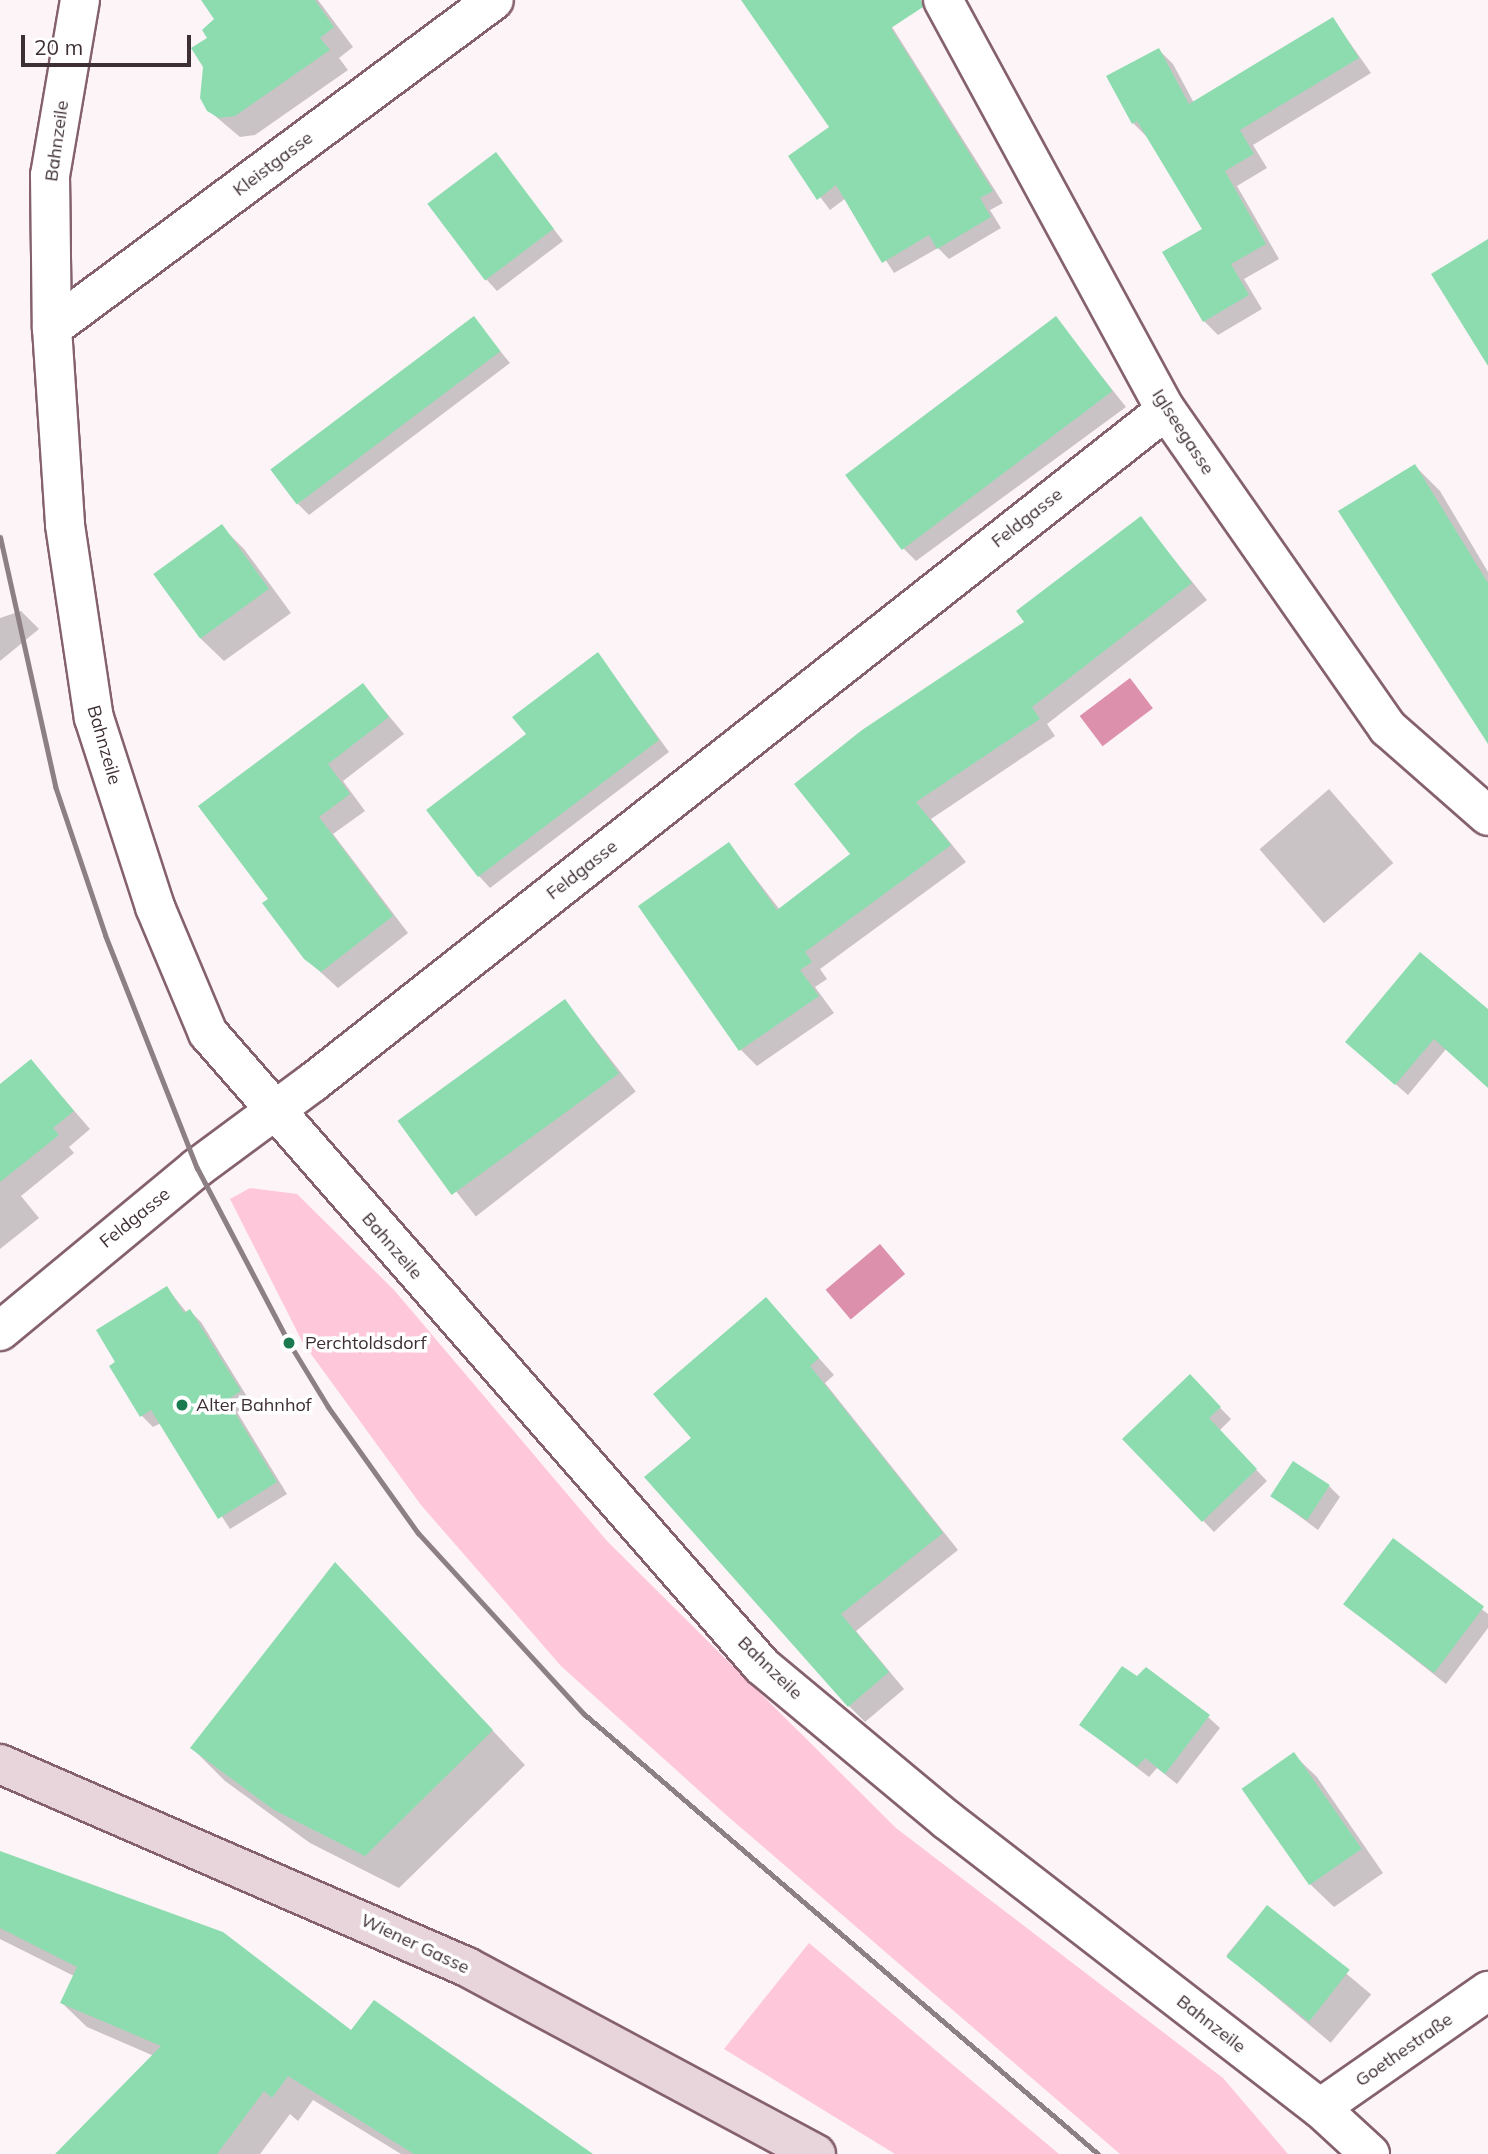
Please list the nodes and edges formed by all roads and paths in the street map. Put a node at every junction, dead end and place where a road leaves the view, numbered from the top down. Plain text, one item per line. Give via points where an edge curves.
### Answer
1 (80, 0) edge
2 (494, 0) edge
3 (943, 0) edge
4 (52, 328) junction
5 (1166, 410) junction
6 (1488, 816) edge
7 (274, 1112) junction
8 (0, 1331) edge
9 (0, 1764) edge
10 (1488, 1991) edge
11 (1320, 2108) junction
12 (816, 2154) edge
13 (1370, 2154) edge

1 - 4 street, Bahnzeile via 50,175
2 - 4 street, Kleistgasse
3 - 5 street, Iglseegasse
4 - 7 street, Bahnzeile via 65,525 94,718 155,907 208,1033
5 - 6 street, Iglseegasse via 1388,728
5 - 7 street, Feldgasse
7 - 8 street, Feldgasse via 197,1167
7 - 11 street, Bahnzeile via 762,1666 947,1820
9 - 12 main road, Wiener Gasse via 467,1967
10 - 11 street, Goethestraße
11 - 13 street, Bahnzeile

